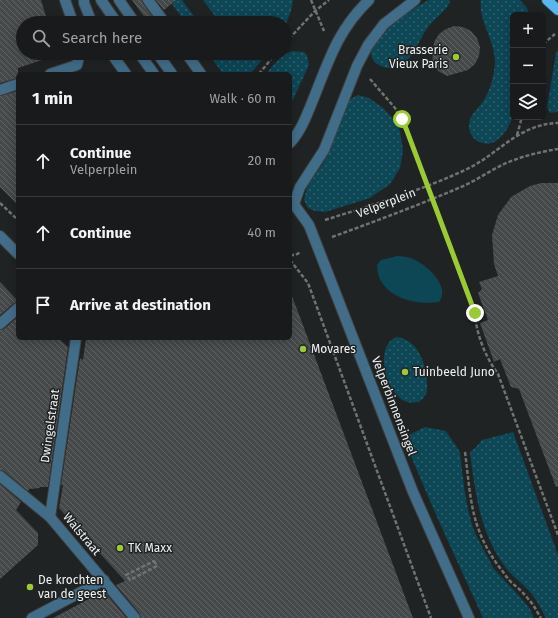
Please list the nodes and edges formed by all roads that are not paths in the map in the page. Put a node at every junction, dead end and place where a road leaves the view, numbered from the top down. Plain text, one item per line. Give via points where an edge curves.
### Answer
1 (65, 0) edge
2 (84, 0) edge
3 (101, 0) edge
4 (119, 0) edge
5 (148, 0) edge
6 (369, 0) edge
7 (415, 0) edge
8 (547, 0) edge
9 (558, 10) edge
10 (71, 16) edge
11 (89, 16) edge
12 (112, 16) edge
13 (130, 16) edge
14 (160, 16) edge
15 (78, 60) edge
16 (116, 60) edge
17 (144, 60) edge
18 (162, 60) edge
19 (191, 60) edge
20 (56, 72) edge
21 (125, 72) edge
22 (153, 72) edge
23 (171, 72) edge
24 (200, 72) edge
25 (16, 85) edge
26 (0, 90) edge
27 (292, 141) edge
28 (292, 200) edge
29 (292, 203) edge
30 (0, 236) edge
31 (16, 252) edge
32 (16, 310) edge
33 (0, 324) edge
34 (76, 340) edge
35 (0, 476) edge
36 (50, 517) junction
37 (104, 580) junction
38 (32, 618) edge
39 (135, 618) edge
40 (469, 618) edge

1 - 10 street
2 - 11 street
3 - 12 street
4 - 13 street
5 - 14 street
6 - 27 street via 341,34 307,115
7 - 28 street via 384,24 368,45 357,66 324,150
8 - 9 main road
15 - 20 street via 77,65
16 - 21 street
17 - 22 street
18 - 23 street
19 - 24 street
25 - 26 street
29 - 40 street, Velperbinnensingel via 309,225 413,492
30 - 31 street
32 - 33 street
34 - 36 street, Dwingelstraat
35 - 36 street, Walstraat
36 - 37 street, Walstraat
37 - 38 street
37 - 39 street, Walstraat

